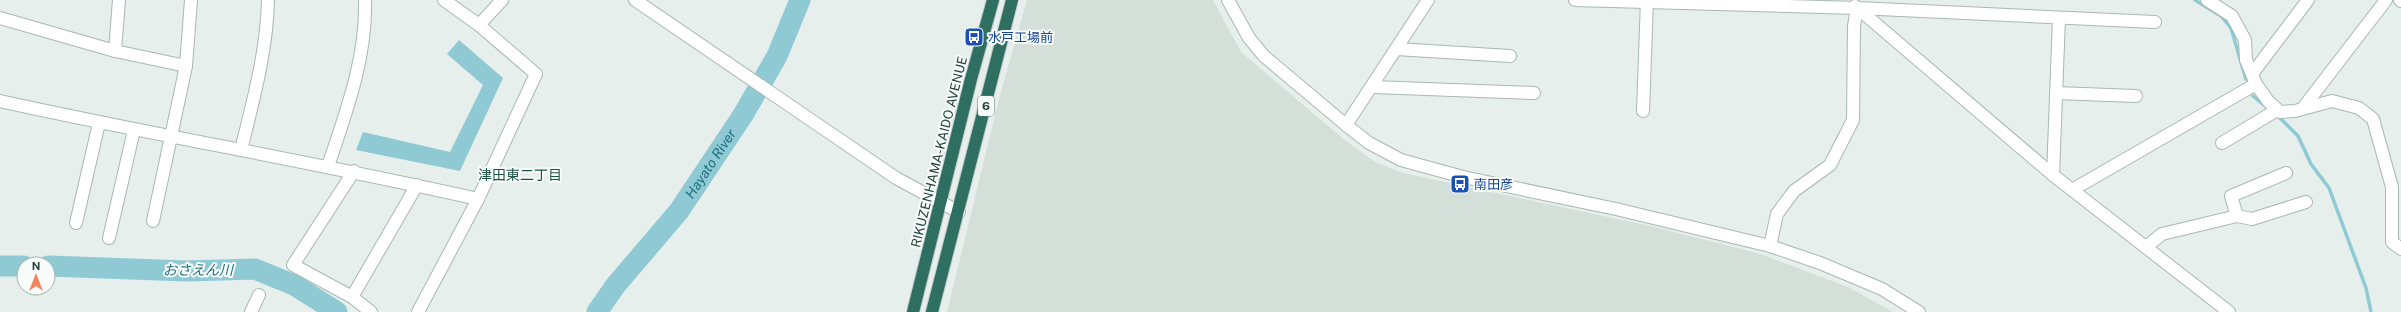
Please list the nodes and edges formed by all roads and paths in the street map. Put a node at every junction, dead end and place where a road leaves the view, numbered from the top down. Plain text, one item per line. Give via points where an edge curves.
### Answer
1 (119, 0) edge
2 (191, 0) edge
3 (268, 0) edge
4 (365, 0) edge
5 (444, 0) edge
6 (502, 0) edge
7 (635, 0) edge
8 (993, 0) edge
9 (1012, 0) edge
10 (1228, 0) edge
11 (1428, 0) edge
12 (1575, 0) edge
13 (2207, 0) edge
14 (2308, 0) edge
15 (2386, 0) edge
16 (1647, 1) edge
17 (1850, 2) edge
18 (0, 18) edge
19 (2059, 18) junction
20 (2155, 22) dead end
21 (479, 25) junction
22 (1396, 49) junction
23 (115, 51) junction
24 (1510, 56) dead end
25 (186, 66) junction
26 (2254, 79) junction
27 (1373, 87) junction
28 (2056, 93) junction
29 (1534, 94) dead end
30 (2136, 96) dead end
31 (0, 101) edge
32 (2303, 108) junction
33 (2277, 110) junction
34 (1643, 111) dead end
35 (99, 122) junction
36 (1346, 125) junction
37 (134, 130) junction
38 (172, 138) junction
39 (2222, 144) dead end
40 (241, 150) junction
41 (328, 166) junction
42 (354, 171) junction
43 (2286, 173) dead end
44 (2053, 175) junction
45 (417, 185) junction
46 (2072, 190) junction
47 (478, 199) junction
48 (2306, 202) dead end
49 (941, 203) junction
50 (959, 212) junction
51 (2237, 216) junction
52 (153, 221) dead end
53 (76, 223) dead end
54 (110, 238) dead end
55 (1770, 246) junction
56 (2146, 247) junction
57 (2401, 249) edge
58 (259, 295) dead end
59 (352, 297) junction
60 (251, 312) edge
61 (371, 312) edge
62 (418, 312) edge
63 (913, 312) edge
64 (932, 312) edge
65 (1918, 312) edge
66 (2229, 312) edge

1 - 23 street
2 - 25 street
3 - 40 street via 268,21 256,90
4 - 41 street via 357,68
5 - 21 street
6 - 21 street
7 - 49 street via 896,178
8 - 49 highway, RIKUZENHAMA-KAIDO AVENUE / 6
9 - 50 highway, 6
10 - 36 street via 1248,38 1264,56
11 - 22 street
12 - 16 street
13 - 26 street via 2232,16 2245,40 2246,60
14 - 26 street
15 - 32 street
16 - 17 street
16 - 34 street
17 - 19 street
17 - 44 street
17 - 55 street via 1854,26 1853,120 1830,165 1794,191 1777,214
18 - 23 street
19 - 20 street
19 - 28 street
21 - 47 street via 536,74
22 - 24 street
22 - 27 street
23 - 25 street
25 - 38 street
26 - 33 street
26 - 46 street
27 - 29 street
27 - 36 street
28 - 30 street
28 - 44 street
31 - 35 street
32 - 33 street via 2280,112
32 - 57 street via 2332,101 2359,108 2373,119 2392,187 2392,242
33 - 39 street
35 - 37 street
35 - 53 street
36 - 55 street via 1387,153 1427,168
37 - 38 street
37 - 54 street
38 - 40 street
38 - 52 street
40 - 41 street
41 - 42 street
42 - 45 street
42 - 59 street via 293,265
43 - 51 street via 2231,196
44 - 46 street
45 - 47 street
45 - 59 street
46 - 56 street
47 - 62 street
48 - 51 street via 2252,219
49 - 50 street
49 - 63 highway, RIKUZENHAMA-KAIDO AVENUE / 6
50 - 64 highway, 6
51 - 56 street via 2162,234
55 - 65 street via 1820,263 1882,289
56 - 66 street
58 - 60 street
59 - 61 street

